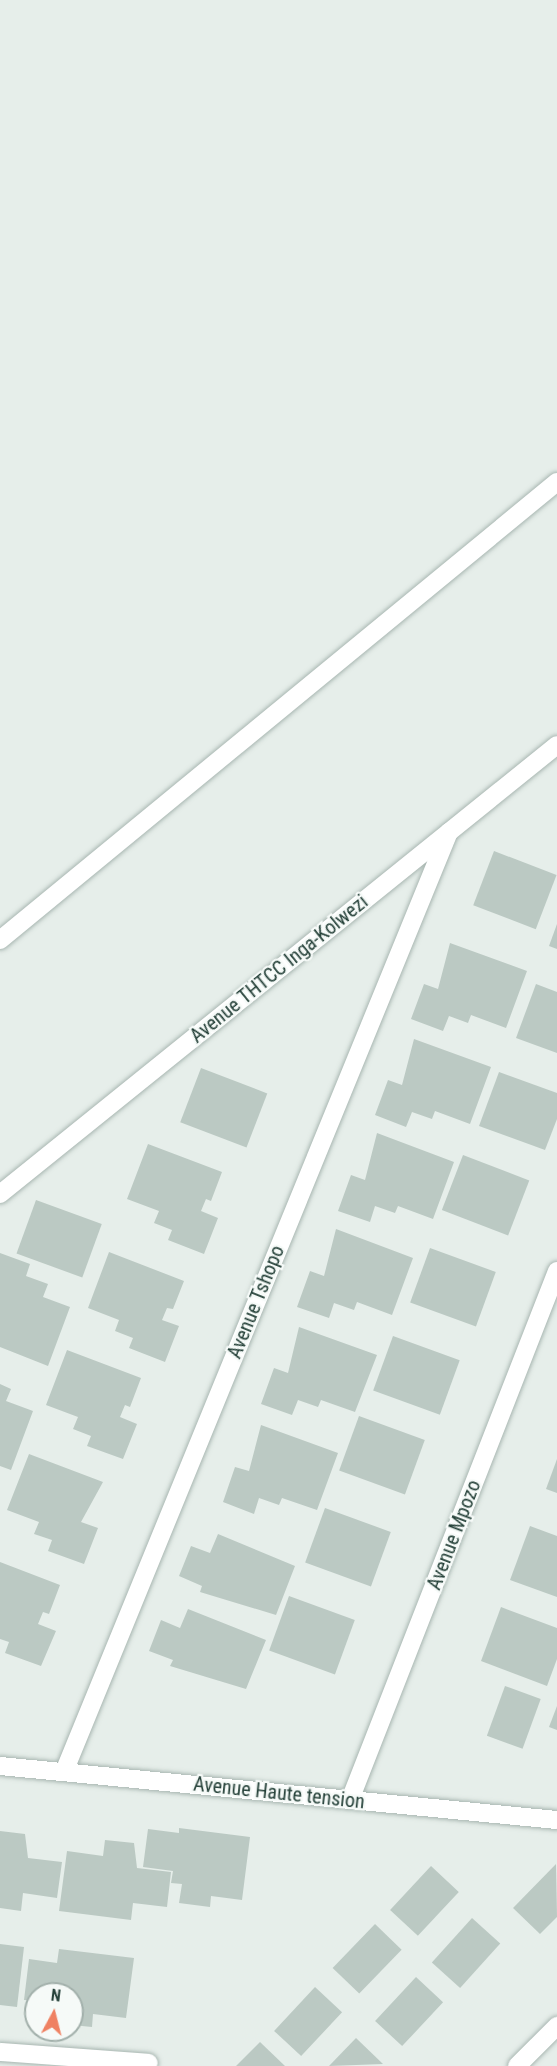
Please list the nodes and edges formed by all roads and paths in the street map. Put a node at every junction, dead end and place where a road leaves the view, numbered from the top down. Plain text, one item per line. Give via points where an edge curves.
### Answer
1 (557, 482) edge
2 (557, 745) edge
3 (448, 832) junction
4 (0, 940) edge
5 (0, 1194) edge
6 (557, 1271) edge
7 (0, 1766) edge
8 (64, 1772) junction
9 (350, 1800) junction
10 (557, 1820) edge
11 (557, 2026) edge
12 (0, 2052) edge
13 (149, 2063) dead end
14 (518, 2066) edge

1 - 4 lane
2 - 3 lane, Avenue THTCC Inga-Kolwezi
3 - 5 lane, Avenue THTCC Inga-Kolwezi
3 - 8 lane, Avenue Tshopo
6 - 9 lane, Avenue Mpozo
7 - 8 lane, Avenue Haute tension
8 - 9 lane, Avenue Haute tension
9 - 10 lane, Avenue Haute tension
11 - 14 lane
12 - 13 lane

